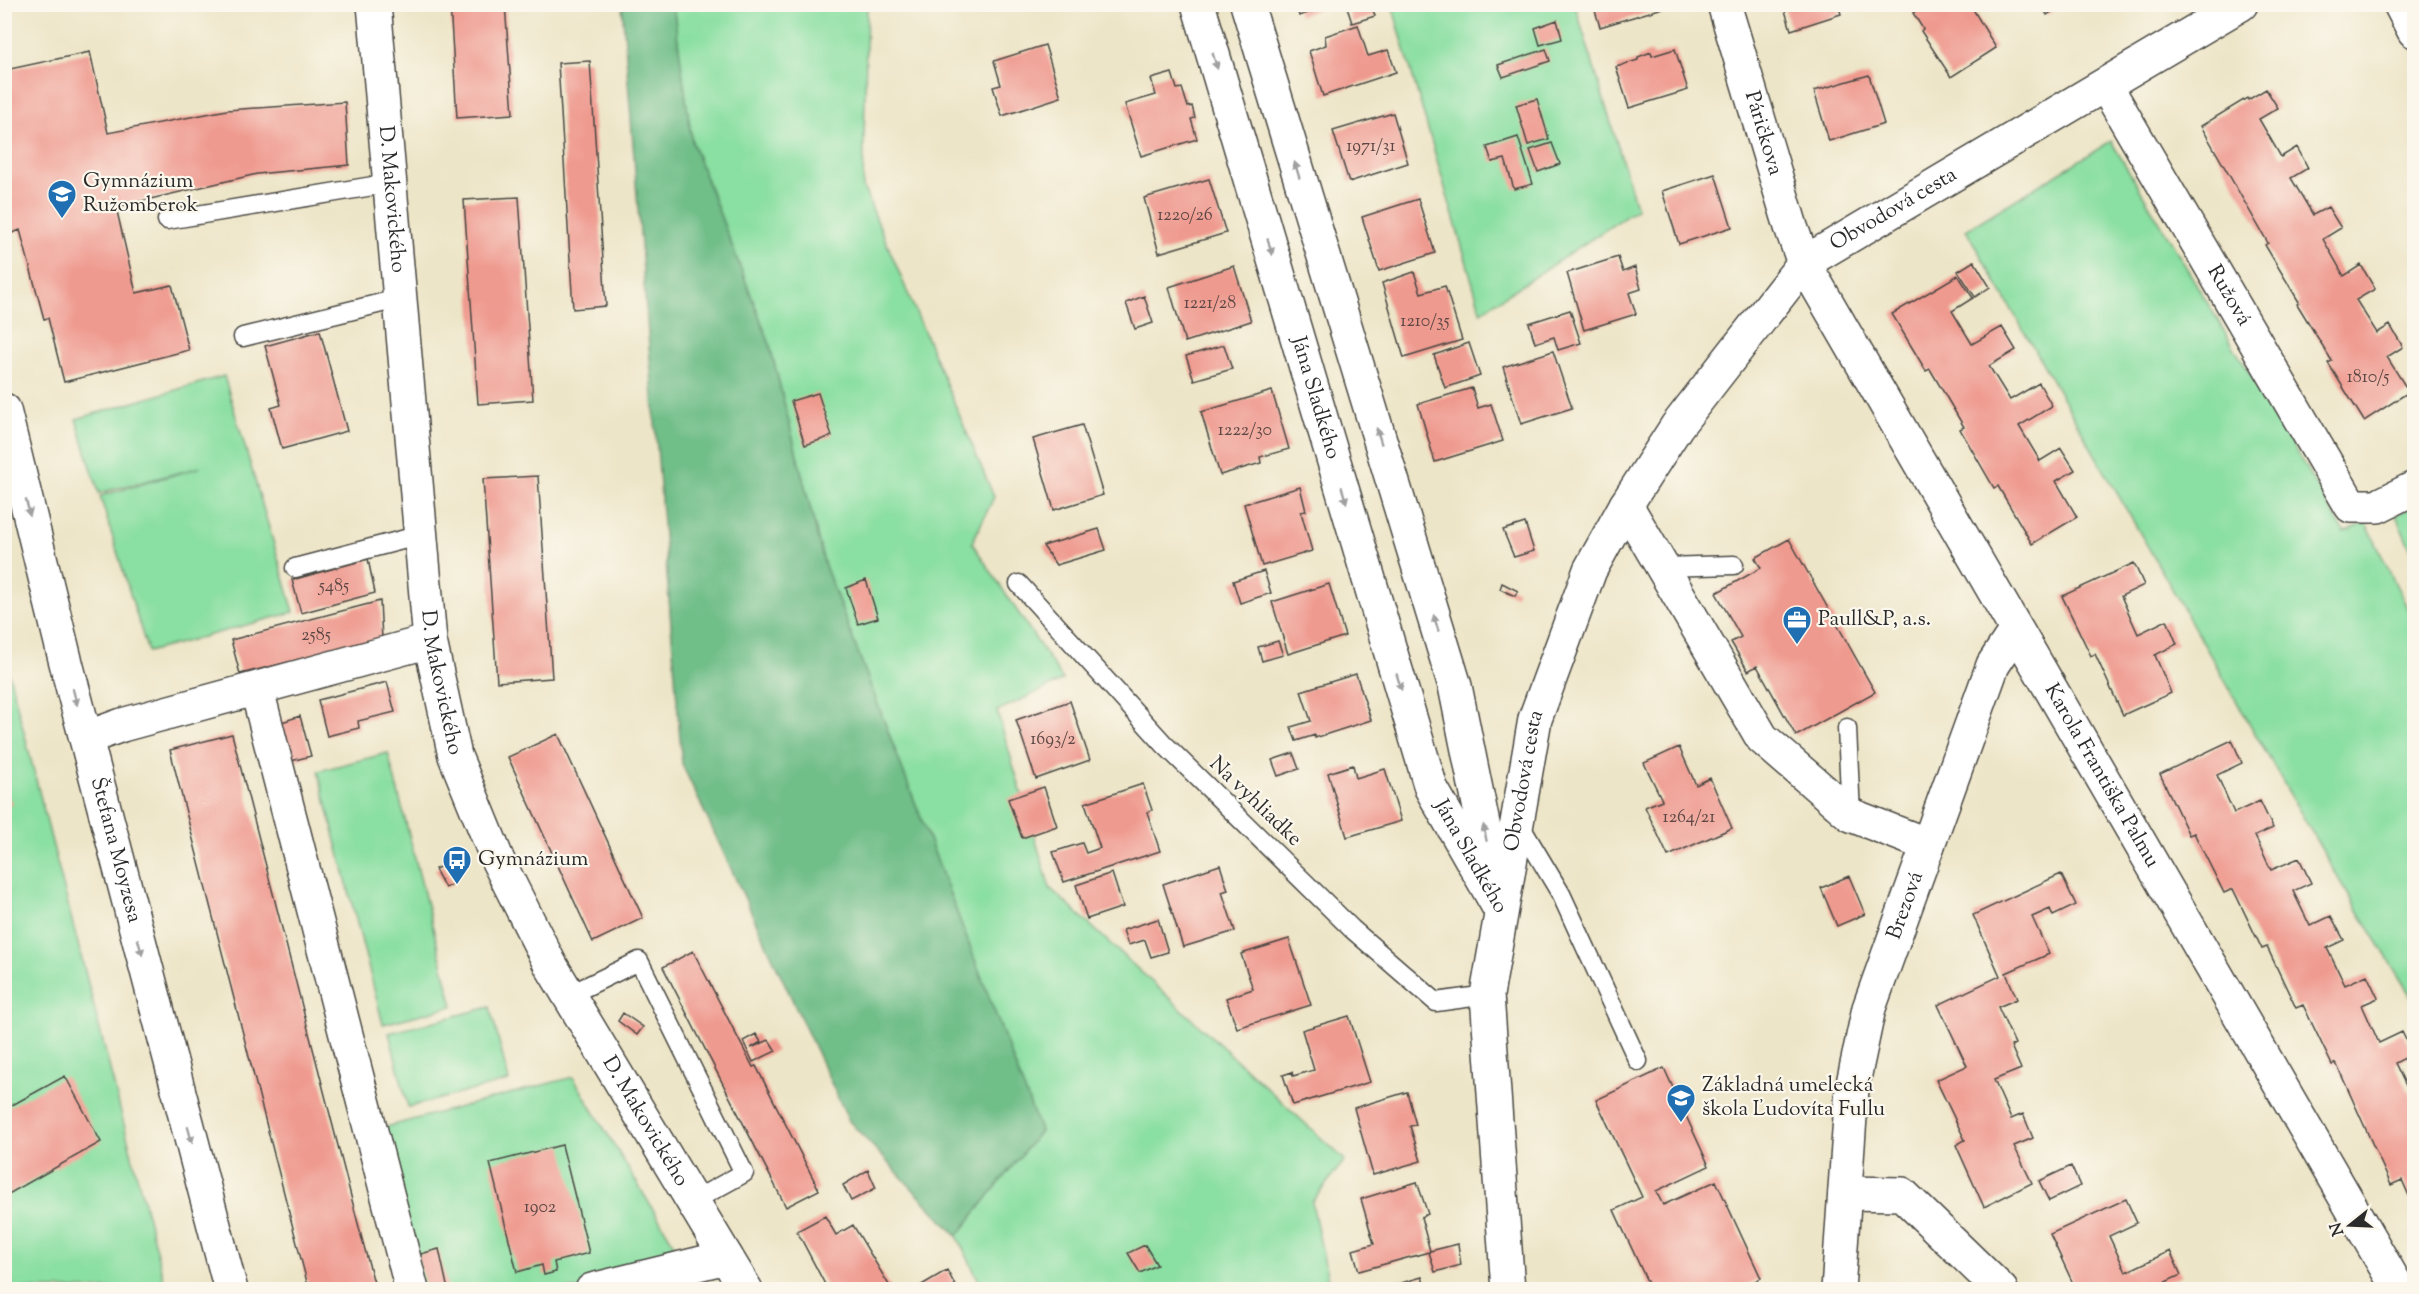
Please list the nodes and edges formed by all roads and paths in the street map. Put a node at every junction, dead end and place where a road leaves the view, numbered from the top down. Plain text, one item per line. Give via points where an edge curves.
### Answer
1 (374, 4) edge
2 (1198, 4) edge
3 (1247, 4) edge
4 (1724, 4) edge
5 (2241, 4) edge
6 (2400, 4) edge
7 (2415, 30) edge
8 (2106, 86) junction
9 (391, 183) junction
10 (167, 220) dead end
11 (1804, 263) junction
12 (402, 298) junction
13 (243, 337) dead end
14 (4, 410) edge
15 (2415, 488) edge
16 (1626, 506) junction
17 (421, 535) junction
18 (1734, 565) dead end
19 (1662, 567) junction
20 (295, 568) dead end
21 (1019, 584) dead end
22 (2016, 630) junction
23 (430, 641) junction
24 (257, 690) junction
25 (1847, 728) dead end
26 (86, 738) junction
27 (1851, 815) junction
28 (1517, 820) junction
29 (1928, 845) junction
30 (1501, 911) junction
31 (569, 995) junction
32 (1487, 995) junction
33 (1638, 1061) dead end
34 (1845, 1193) junction
35 (693, 1201) junction
36 (726, 1257) junction
37 (1512, 1284) edge
38 (231, 1290) edge
39 (412, 1290) edge
40 (592, 1290) edge
41 (746, 1290) edge
42 (1838, 1290) edge
43 (2001, 1290) edge
44 (2399, 1290) edge

1 - 9 street, D. Makovického
2 -> 30 street, Jána Sladkého via 1431,788
30 -> 3 street, Jána Sladkého via 1455,686
4 - 11 street, Páričkova
5 - 8 street, Obvodová cesta
6 - 7 street
8 - 11 street, Obvodová cesta
8 - 15 street, Ružová via 2351,506 2378,506
9 - 10 lane
9 - 12 street, D. Makovického
11 - 16 street, Obvodová cesta via 1677,426
11 - 22 street, Karola Františka Palmu
12 - 13 lane
12 - 17 street, D. Makovického
14 -> 26 street, Štefana Moyzesa
16 - 19 street
16 - 28 street, Obvodová cesta via 1590,570 1535,719
17 - 20 lane
17 - 23 street, D. Makovického
18 - 19 lane
19 - 27 street via 1762,738
21 - 32 lane, Na vyhliadke via 1164,744 1352,929 1436,1002
22 - 29 street, Brezová via 1993,665
22 - 44 street, Karola Františka Palmu
23 - 24 street
23 - 31 street, D. Makovického via 455,756 498,861
24 - 26 street
24 - 39 street
25 - 27 lane
26 -> 38 street, Štefana Moyzesa
27 - 29 street
28 - 30 street, Obvodová cesta
28 - 33 lane via 1561,894
29 - 34 street, Brezová via 1869,1008 1852,1088
30 - 32 street, Obvodová cesta
31 - 35 street, D. Makovického
31 - 35 lane via 639,962 744,1173
32 - 37 street, Obvodová cesta
34 - 42 street, Brezová
34 - 43 street via 1902,1194
35 - 36 street, D. Makovického
36 - 40 street
36 - 41 street, D. Makovického

